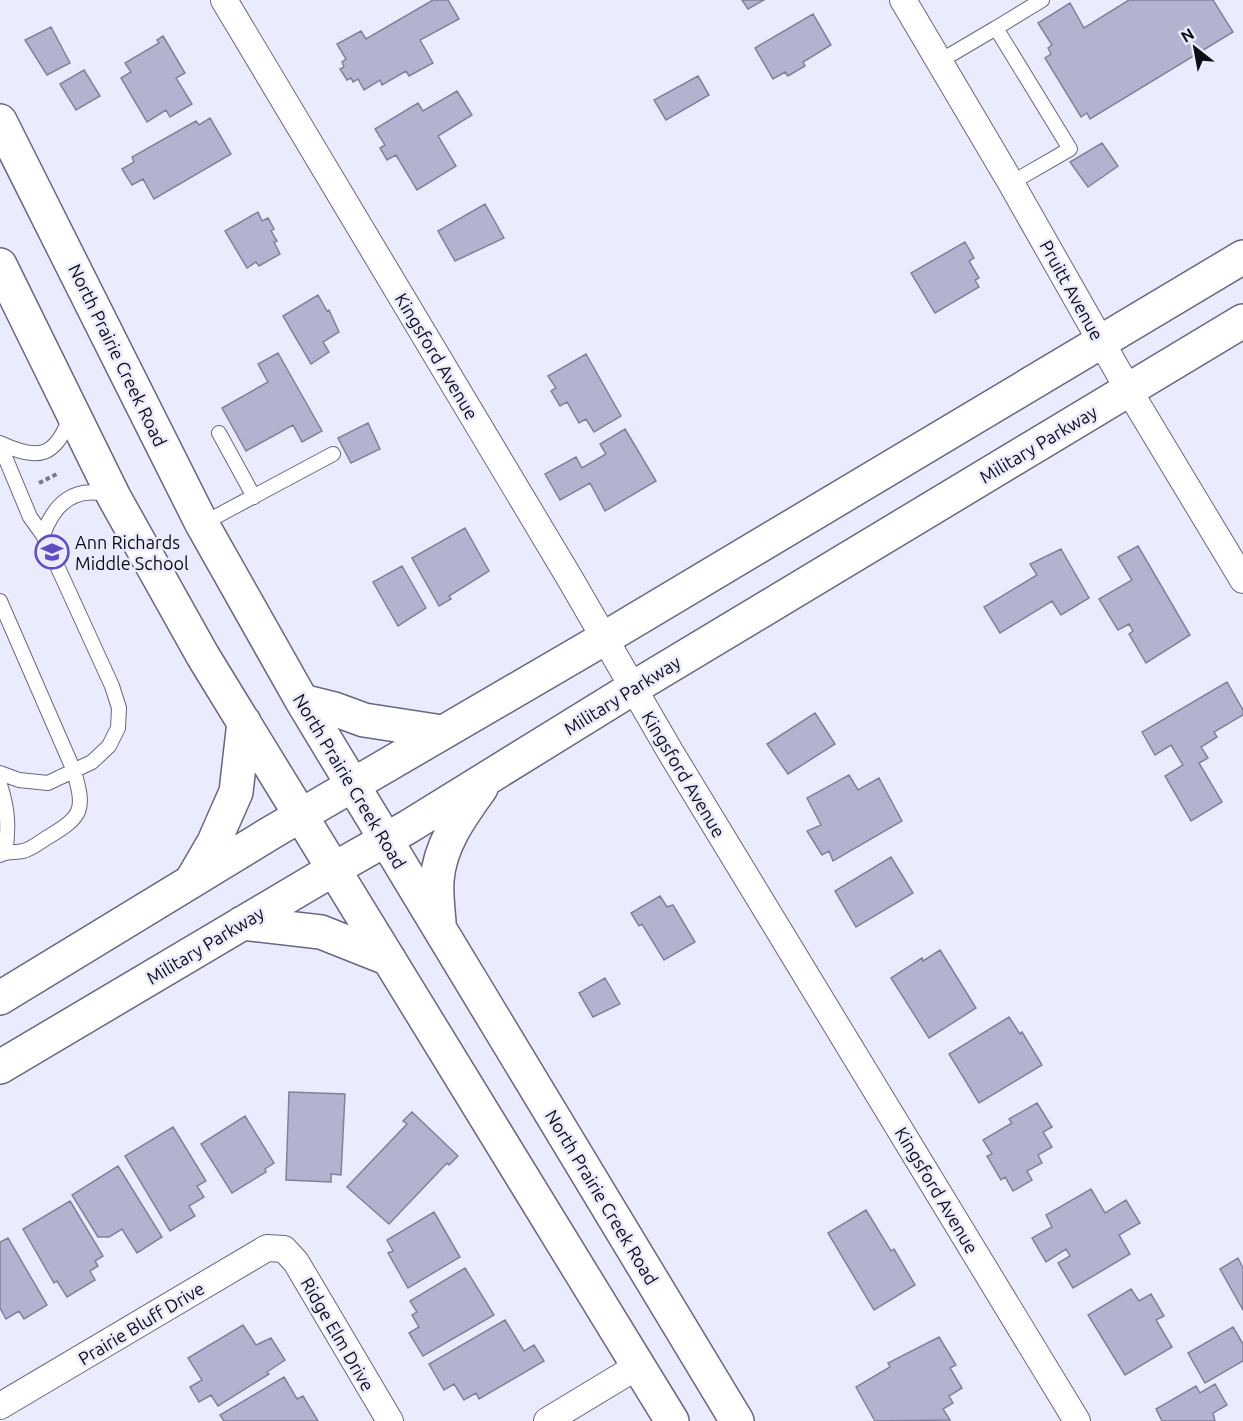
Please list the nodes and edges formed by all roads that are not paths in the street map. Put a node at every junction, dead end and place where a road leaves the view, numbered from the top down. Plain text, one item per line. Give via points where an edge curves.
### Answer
1 (224, 0) edge
2 (903, 0) edge
3 (1042, 0) edge
4 (996, 28) junction
5 (940, 61) junction
6 (0, 121) edge
7 (1011, 183) junction
8 (1243, 257) edge
9 (0, 265) edge
10 (1243, 321) edge
11 (1101, 342) junction
12 (1128, 389) junction
13 (72, 412) junction
14 (219, 433) dead end
15 (0, 444) edge
16 (333, 454) dead end
17 (114, 497) junction
18 (254, 497) junction
19 (202, 525) junction
20 (43, 535) junction
21 (1243, 580) edge
22 (0, 601) edge
23 (605, 638) junction
24 (633, 688) junction
25 (302, 701) junction
26 (244, 722) junction
27 (442, 732) junction
28 (74, 771) junction
29 (0, 773) edge
30 (487, 779) junction
31 (0, 785) edge
32 (353, 786) junction
33 (302, 816) junction
34 (386, 841) junction
35 (2, 854) edge
36 (334, 869) junction
37 (191, 882) junction
38 (242, 923) junction
39 (440, 927) junction
40 (389, 959) junction
41 (0, 998) edge
42 (0, 1066) edge
43 (284, 1249) joint
44 (638, 1366) junction
45 (0, 1407) edge
46 (390, 1421) edge
47 (547, 1421) edge
48 (672, 1421) edge
49 (737, 1421) edge
50 (1077, 1421) edge

1 - 23 street, Kingsford Avenue
2 - 5 street, Pruitt Avenue
3 - 4 lane
4 - 5 lane
4 - 7 lane via 1070,149
5 - 7 street, Pruitt Avenue
6 - 19 main road, North Prairie Creek Road
7 - 11 street, Pruitt Avenue
8 - 11 main road
9 - 13 main road
10 - 12 main road, Military Parkway
11 - 12 street, Pruitt Avenue
11 - 23 main road
12 - 21 street, Pruitt Avenue
12 - 24 main road, Military Parkway
13 - 15 lane via 57,442 46,452 20,452
13 - 17 main road
14 - 18 lane
15 - 20 lane via 30,517
16 - 18 lane
17 - 20 lane via 95,491 81,492 58,505
17 - 26 main road
18 - 19 lane
19 - 25 main road, North Prairie Creek Road
20 - 28 lane via 119,708 118,728 109,746 92,762
22 - 28 lane
23 - 24 street, Kingsford Avenue
23 - 27 main road
24 - 30 main road, Military Parkway
24 - 50 street, Kingsford Avenue
25 - 27 main road via 364,720
25 - 32 main road, North Prairie Creek Road
26 - 33 main road
26 - 37 main road via 236,792
27 - 32 main road
28 - 29 lane via 48,783
28 - 35 lane via 80,794 74,819 25,850
30 - 34 main road, Military Parkway
30 - 39 main road via 459,820 440,861 436,882
31 - 35 lane via 9,831
32 - 33 main road
32 - 34 main road, North Prairie Creek Road
33 - 36 main road
33 - 37 main road
34 - 36 main road, Military Parkway
34 - 39 main road, North Prairie Creek Road
36 - 38 main road, Military Parkway
36 - 40 main road
37 - 41 main road
38 - 40 main road via 321,932
38 - 42 main road, Military Parkway
39 - 49 main road, North Prairie Creek Road
40 - 44 main road
43 - 45 street, Prairie Bluff Drive via 267,1248
43 - 46 street, Ridge Elm Drive via 296,1262
44 - 47 street
44 - 48 main road

